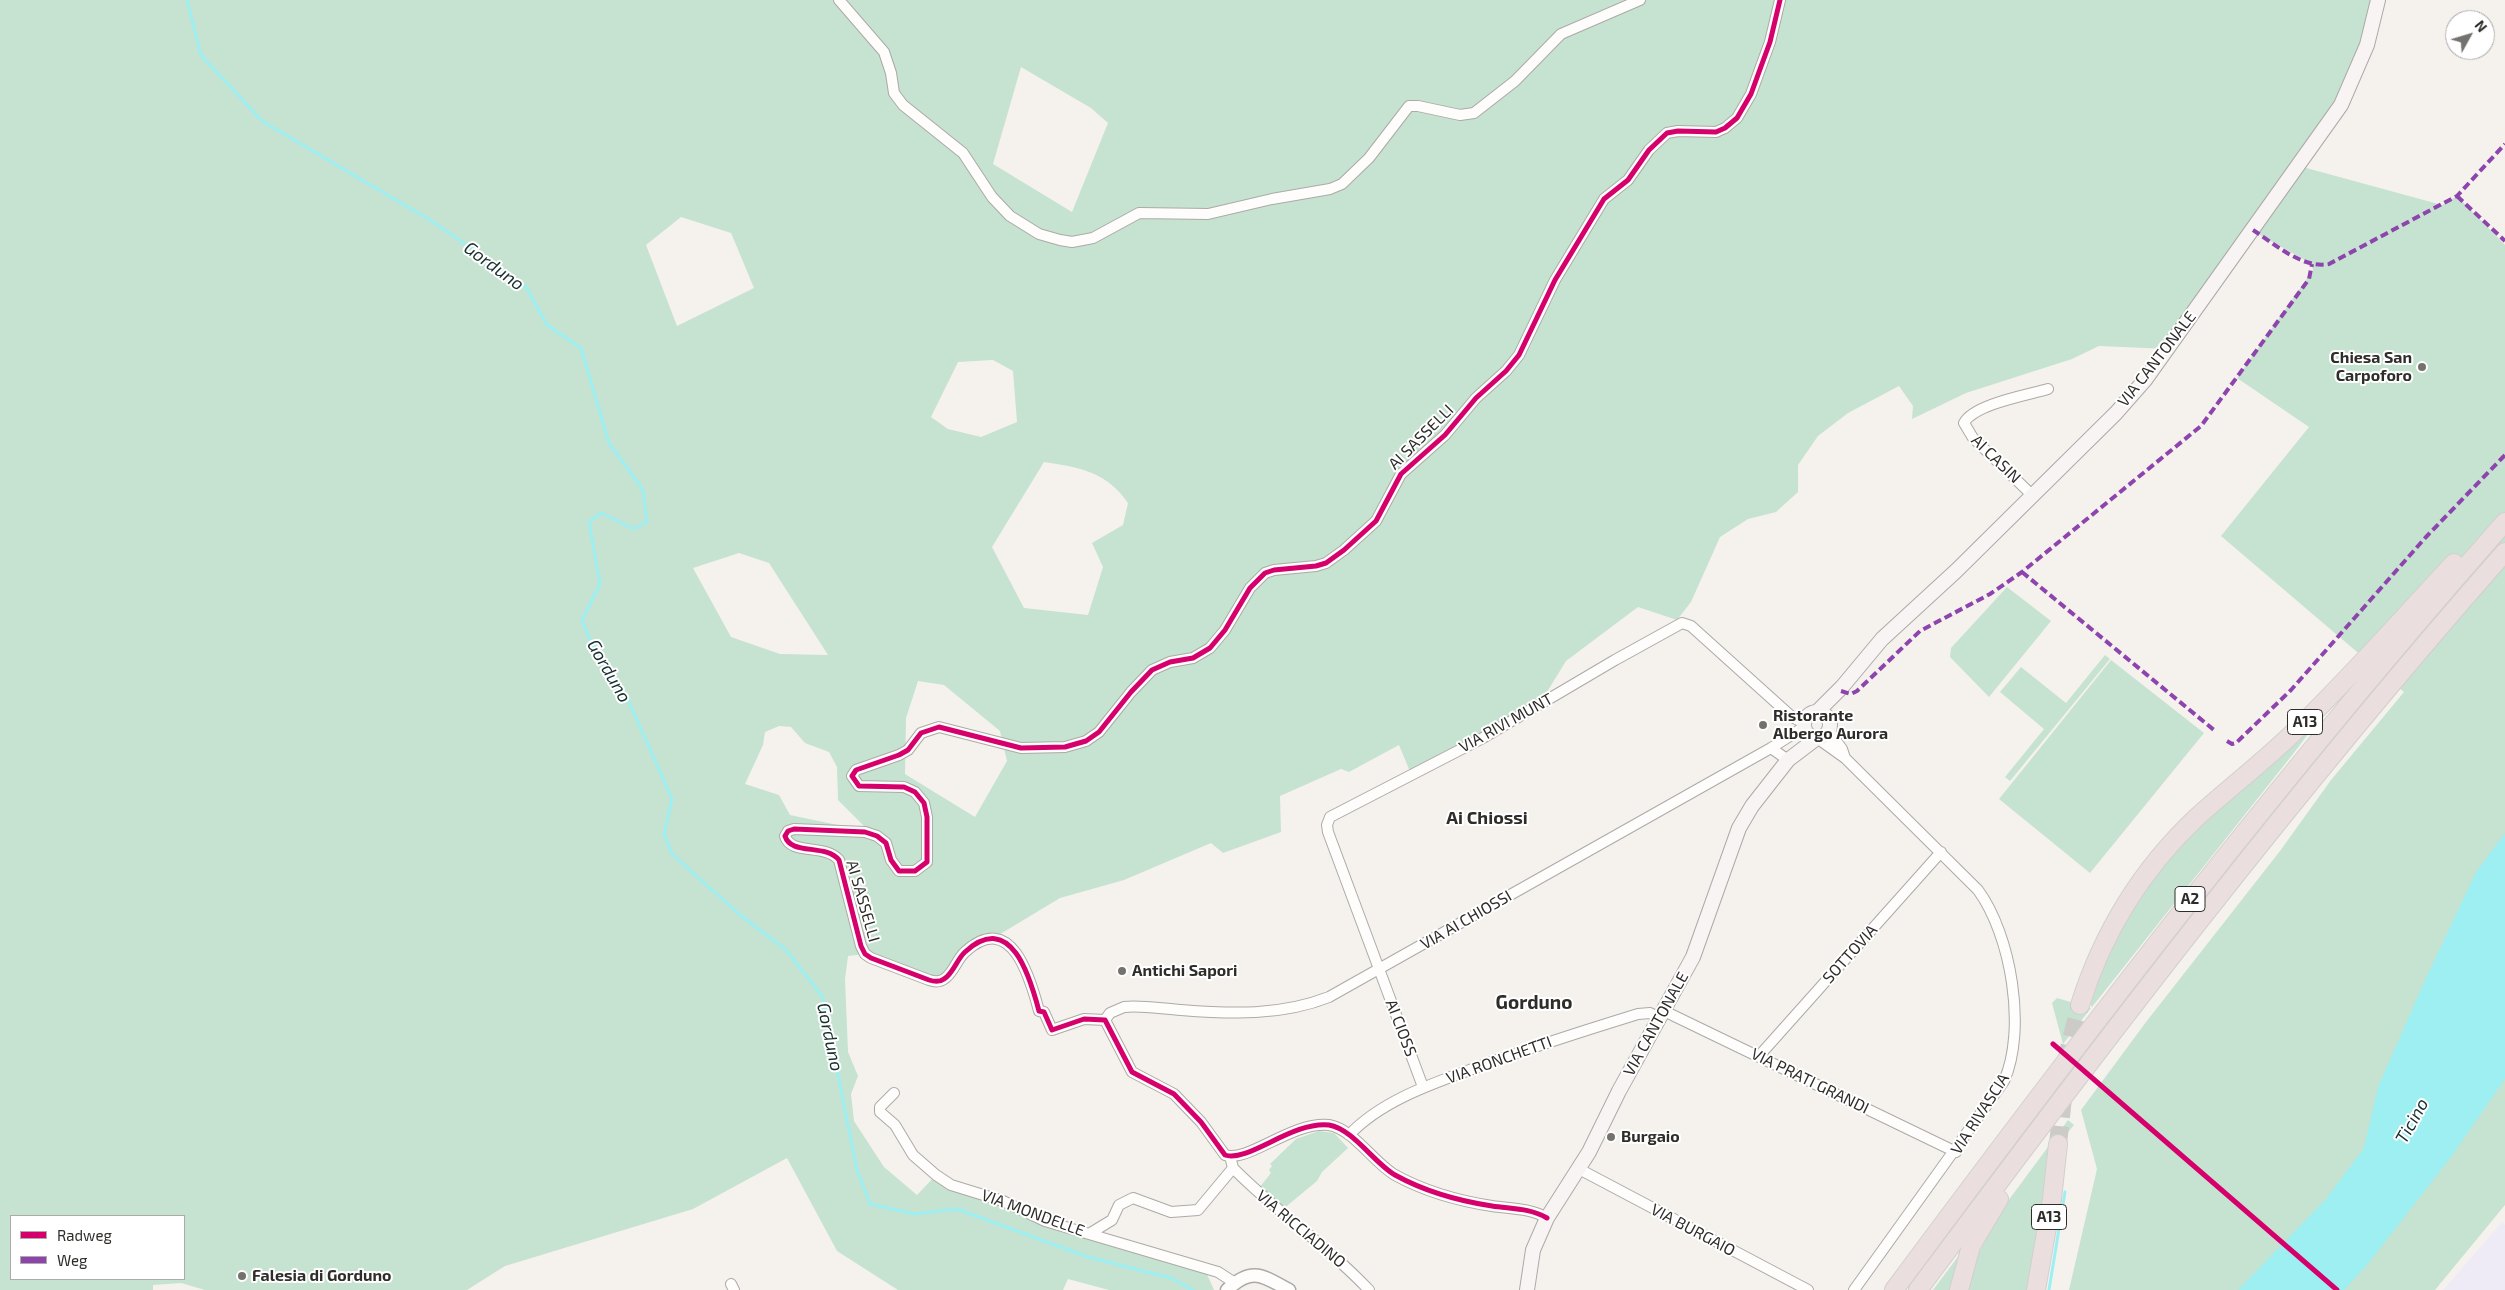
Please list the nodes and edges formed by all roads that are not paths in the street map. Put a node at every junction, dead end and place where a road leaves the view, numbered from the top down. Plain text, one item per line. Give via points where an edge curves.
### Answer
1 (839, 0) edge
2 (1640, 0) edge
3 (1780, 0) edge
4 (2378, 0) edge
5 (2048, 389) dead end
6 (2032, 495) junction
7 (2505, 516) edge
8 (2505, 522) edge
9 (2505, 552) edge
10 (1804, 725) junction
11 (1823, 726) junction
12 (1770, 748) junction
13 (1788, 760) junction
14 (1940, 852) junction
15 (1379, 969) junction
16 (2080, 1005) tunnel mouth
17 (1662, 1015) junction
18 (1105, 1020) junction
19 (1759, 1056) junction
20 (1423, 1087) junction
21 (894, 1093) dead end
22 (2061, 1099) junction
23 (1349, 1135) junction
24 (2058, 1144) tunnel mouth
25 (1956, 1152) junction
26 (1230, 1156) junction
27 (1233, 1168) junction
28 (1579, 1169) junction
29 (1547, 1218) junction
30 (1089, 1234) junction
31 (1232, 1286) edge
32 (1289, 1290) edge
33 (1369, 1290) edge
34 (1527, 1290) edge
35 (1808, 1290) edge
36 (1854, 1290) edge
37 (1894, 1290) edge
38 (1918, 1290) edge
39 (1959, 1290) edge
40 (2036, 1290) edge

1 - 2 street via 884,52 897,99 963,153 1000,207 1039,234 1072,242 1093,238 1139,213 1208,214 1337,187 1369,158 1409,106 1460,115 1474,113 1515,81 1561,34
3 - 18 street, AI SASSELLI via 1760,72 1736,118 1720,131 1672,132 1649,150 1628,180 1600,204 1560,270 1519,355 1445,435 1401,474 1376,521 1344,550 1326,563 1265,573 1250,588 1210,648 1193,658 1170,662 1152,670 1093,737 1077,745 1021,748 945,727 933,728 922,732 904,753 856,770 852,776 859,786 904,787 921,797 926,810 928,858 922,867 909,872 899,871 891,860 886,842 872,834 794,829 786,833 786,839 793,846 828,852 839,860 861,946 871,958 936,982 946,979 960,956 975,944 997,939 1005,941 1025,968 1039,1011 1044,1012 1052,1030 1084,1019
4 - 6 main road, VIA CANTONALE via 2360,64 2328,124 2145,380
5 - 6 street, AI CASIN via 1988,406 1964,423 1973,438
6 - 11 main road, VIA CANTONALE via 1882,639 1842,687
7 - 16 highway, A13 via 2495,520 2309,717 2159,856 2114,922
8 - 37 highway, A2 via 2337,718 2175,918
9 - 22 highway, A2 via 2314,776 2167,959
10 - 11 main road via 1807,734
10 - 11 main road via 1810,714
10 - 12 street, VIA AI CHIOSSI
10 - 13 main road, VIA CANTONALE
10 - 15 street, VIA RIVI MUNT via 1691,626 1682,623 1481,739 1333,814 1328,820 1328,832
11 - 13 main road, VIA CANTONALE
11 - 14 street, VIA RIVASCIA via 1845,758
12 - 13 street
12 - 15 street, VIA AI CHIOSSI
13 - 17 main road, VIA CANTONALE via 1752,806 1740,828 1726,859 1698,946
14 - 19 street, SOTTOVIA
14 - 25 street, VIA RIVASCIA via 1978,890 1993,915 2006,958 2014,1007 2014,1042 2008,1073
15 - 18 street, VIA AI CHIOSSI via 1329,997 1294,1007 1244,1014 1127,1006 1110,1012
15 - 20 street, AI CIOSS
17 - 19 street, VIA PRATI GRANDI
17 - 20 street, VIA RONCHETTI via 1638,1014 1532,1047
17 - 28 main road, VIA CANTONALE via 1618,1091
18 - 26 street via 1132,1072 1174,1094 1201,1122 1218,1148
19 - 25 street, VIA PRATI GRANDI
20 - 23 street, VIA RONCHETTI via 1364,1120
21 - 30 street, VIA MONDELLE via 882,1105 880,1112 894,1125 913,1156 936,1175 951,1185
22 - 38 highway, A2
22 - 39 highway, A2 via 1978,1234 1967,1257
23 - 26 street via 1334,1127 1318,1125 1294,1130 1247,1153
23 - 29 street via 1395,1175 1430,1190 1472,1202 1534,1212
24 - 40 highway, A13
25 - 36 street, VIA RIVASCIA
26 - 27 street
27 - 30 street via 1196,1211 1171,1212 1133,1198 1119,1205 1109,1223
27 - 33 street, VIA RICCIADINO via 1269,1204 1333,1254
28 - 29 main road, VIA CANTONALE
28 - 35 street, VIA BURGAIO
29 - 34 main road, VIA CANTONALE via 1533,1250
30 - 31 street, VIA MONDELLE via 1218,1272
31 - 32 street via 1246,1276 1257,1275

